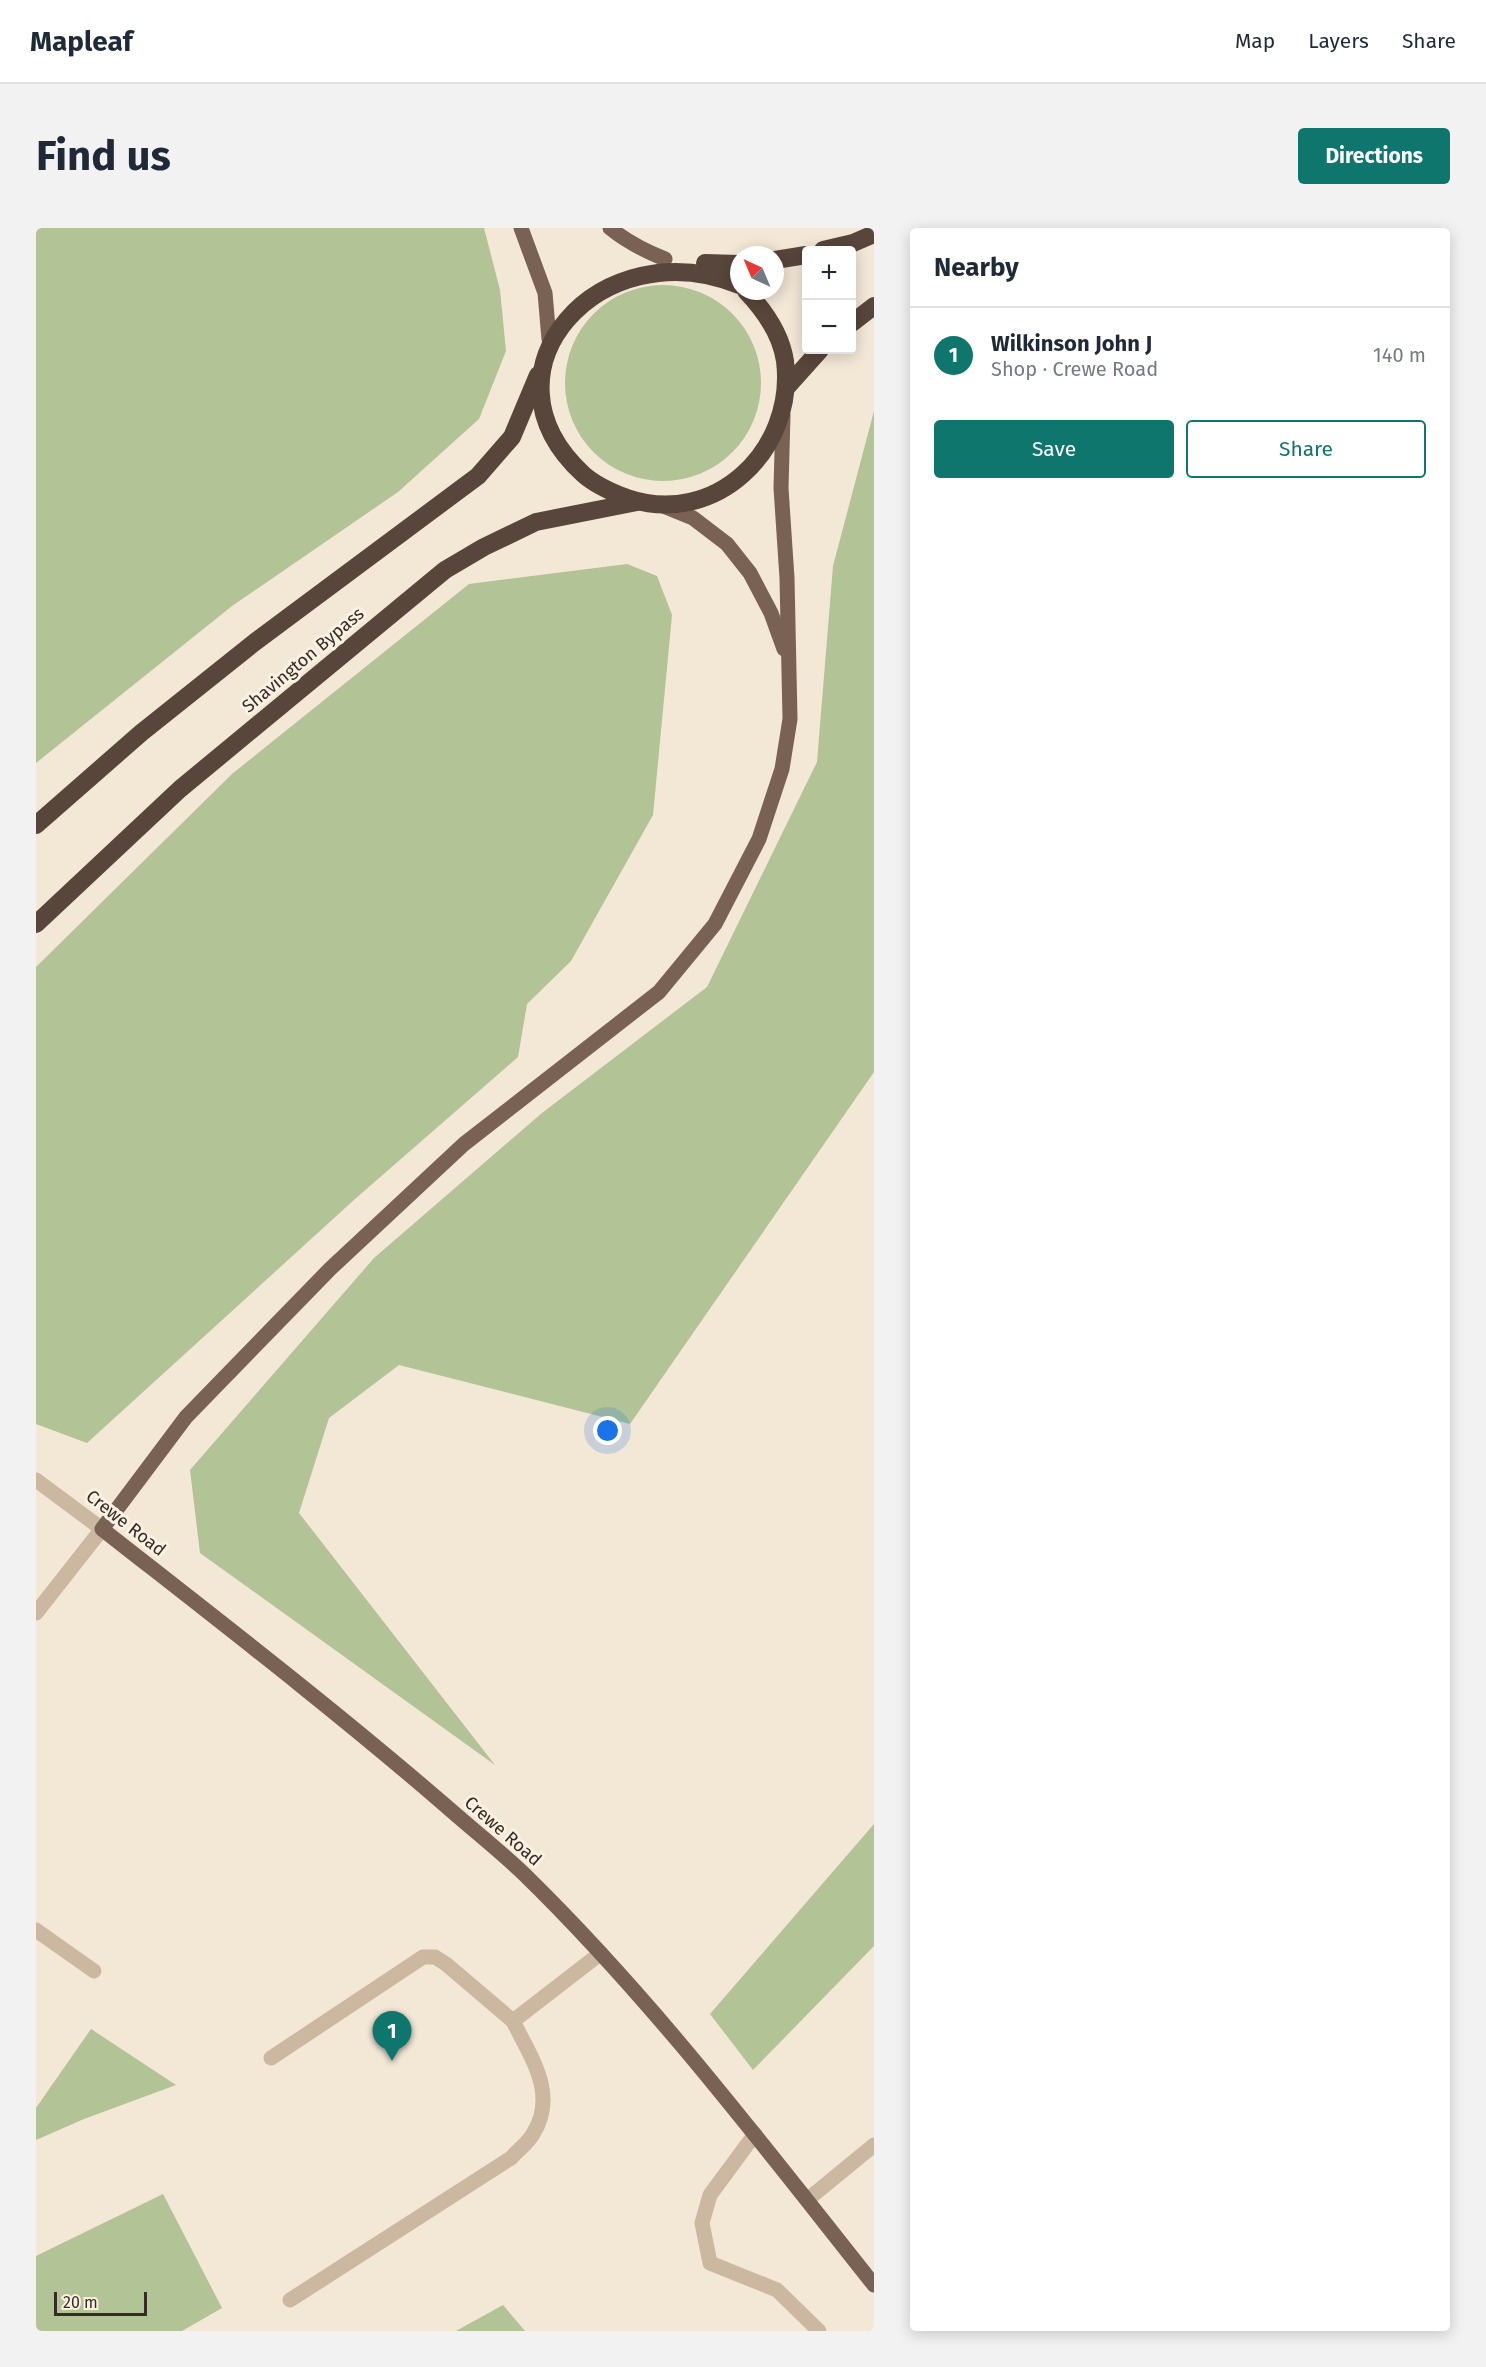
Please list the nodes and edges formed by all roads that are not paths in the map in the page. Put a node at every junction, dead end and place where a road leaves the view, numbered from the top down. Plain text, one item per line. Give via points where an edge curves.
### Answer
1 (521, 228) edge
2 (610, 228) edge
3 (874, 234) edge
4 (840, 246) edge
5 (802, 256) edge
6 (665, 259) junction
7 (784, 259) edge
8 (692, 262) junction
9 (730, 264) edge
10 (730, 279) edge
11 (754, 300) edge
12 (874, 306) edge
13 (856, 320) edge
14 (549, 339) junction
15 (816, 354) edge
16 (542, 366) junction
17 (786, 388) junction
18 (783, 412) junction
19 (638, 502) junction
20 (660, 504) junction
21 (788, 661) junction
22 (36, 825) edge
23 (36, 924) edge
24 (36, 1480) edge
25 (102, 1529) junction
26 (36, 1613) edge
27 (36, 1930) edge
28 (601, 1953) junction
29 (94, 1971) dead end
30 (513, 2021) junction
31 (271, 2058) dead end
32 (755, 2134) junction
33 (874, 2145) edge
34 (807, 2200) junction
35 (874, 2285) edge
36 (290, 2300) dead end
37 (819, 2331) edge

1 - 14 main road via 545,293
2 - 6 main road
3 - 4 highway
5 - 7 highway
6 - 8 highway
6 - 14 highway via 635,262 607,273 583,290 563,312
8 - 9 highway
8 - 10 highway
11 - 17 highway via 776,333 784,360
12 - 13 highway
14 - 16 highway
15 - 17 highway
16 - 19 highway via 542,396 549,426 563,453 584,475 609,492
16 - 22 highway via 512,437 478,476 255,642 141,733
17 - 18 highway
18 - 20 highway via 758,461 738,480 714,494 688,502
18 - 21 main road via 781,488
19 - 20 highway
19 - 23 highway, Shavington Bypass via 536,522 445,570 180,789
20 - 21 main road via 693,518 727,544 745,566 771,613
21 - 25 main road via 790,719 782,769 759,839 716,924 659,992 464,1144 330,1269 186,1417
24 - 25 street, Crewe Road
25 - 26 street
25 - 28 main road, Crewe Road via 393,1760 522,1872
27 - 29 street
28 - 30 street
28 - 32 main road, Crewe Road
30 - 31 street via 446,1964 435,1957 423,1957
30 - 36 street via 542,2082 544,2108 533,2134 511,2158
32 - 34 main road, Crewe Road
32 - 37 street via 710,2195 702,2223 710,2263 777,2290
33 - 34 street
34 - 35 main road, Crewe Road

